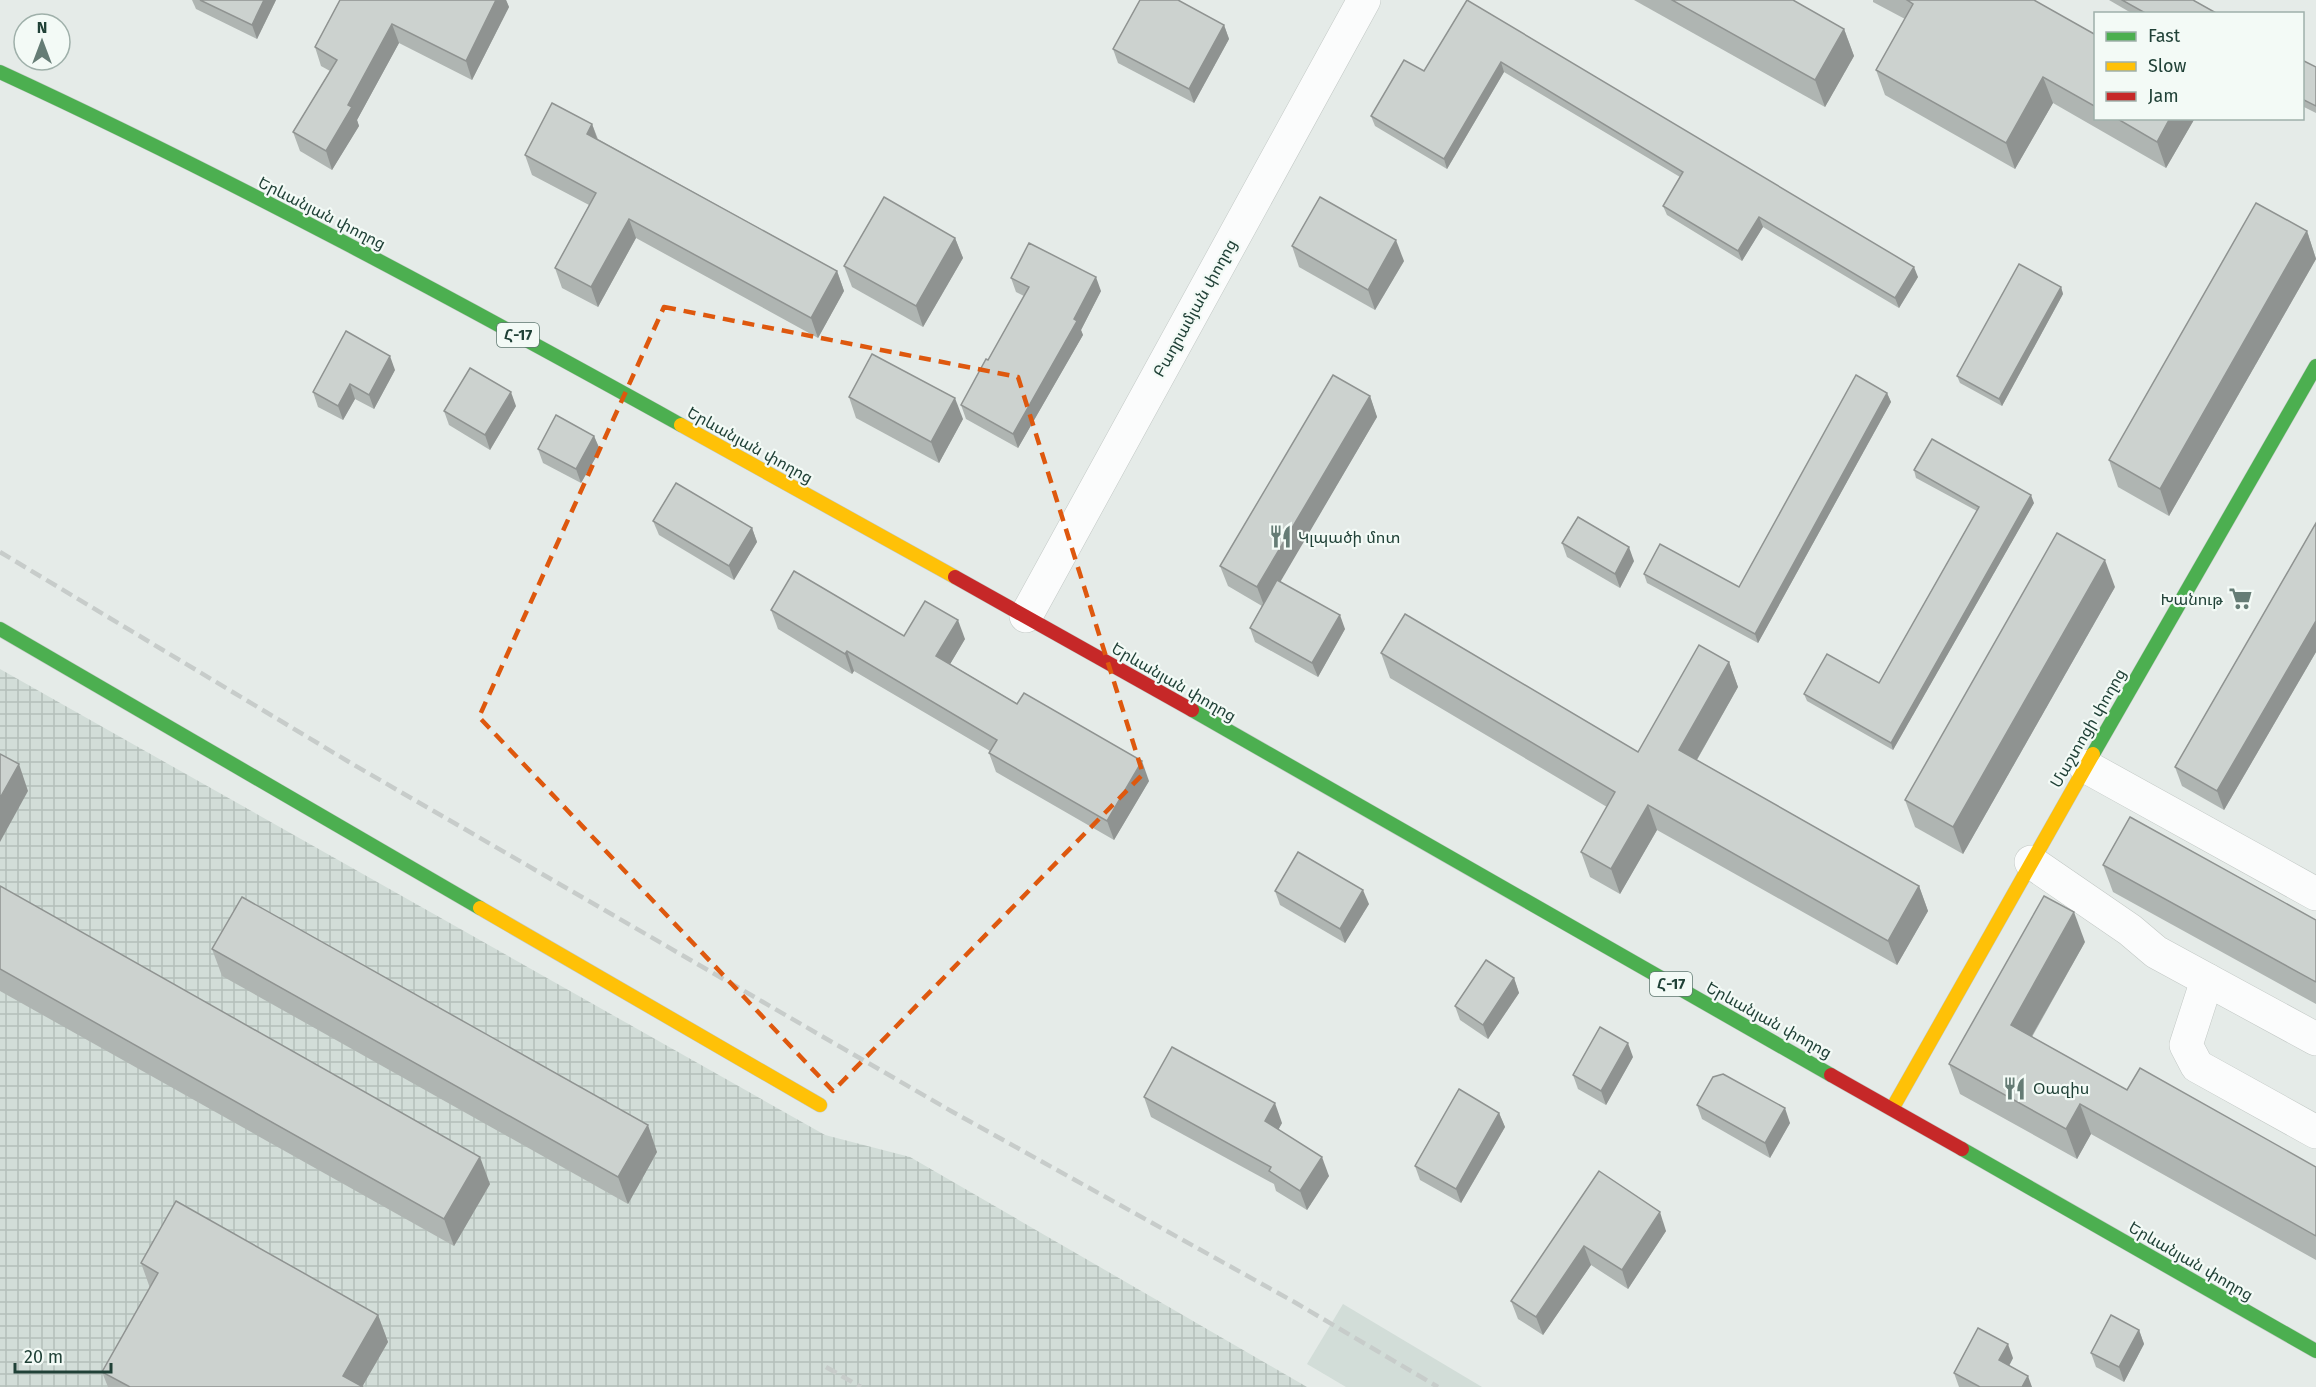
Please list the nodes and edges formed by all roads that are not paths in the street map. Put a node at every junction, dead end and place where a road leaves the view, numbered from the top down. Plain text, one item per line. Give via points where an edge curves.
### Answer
1 (1364, 0) edge
2 (0, 72) edge
3 (2316, 366) edge
4 (1026, 616) junction
5 (0, 629) edge
6 (2085, 766) junction
7 (2031, 862) junction
8 (2316, 894) edge
9 (2207, 980) junction
10 (2316, 1039) edge
11 (819, 1105) dead end
12 (1892, 1109) junction
13 (2316, 1132) edge
14 (2316, 1351) edge

1 - 4 street, Բաղրամյան փողոց
2 - 4 main road, Երևանյան փողոց / Հ-17 via 417,280
3 - 6 main road, Մաշտոցի փողոց
4 - 12 main road, Երևանյան փողոց / Հ-17
5 - 11 main road
6 - 7 main road, Մաշտոցի փողոց
6 - 8 street
7 - 9 street via 2156,952
7 - 12 main road, Մաշտոցի փողոց
9 - 10 street
9 - 13 street via 2186,1045 2197,1066
12 - 14 main road, Երևանյան փողոց / Հ-17

